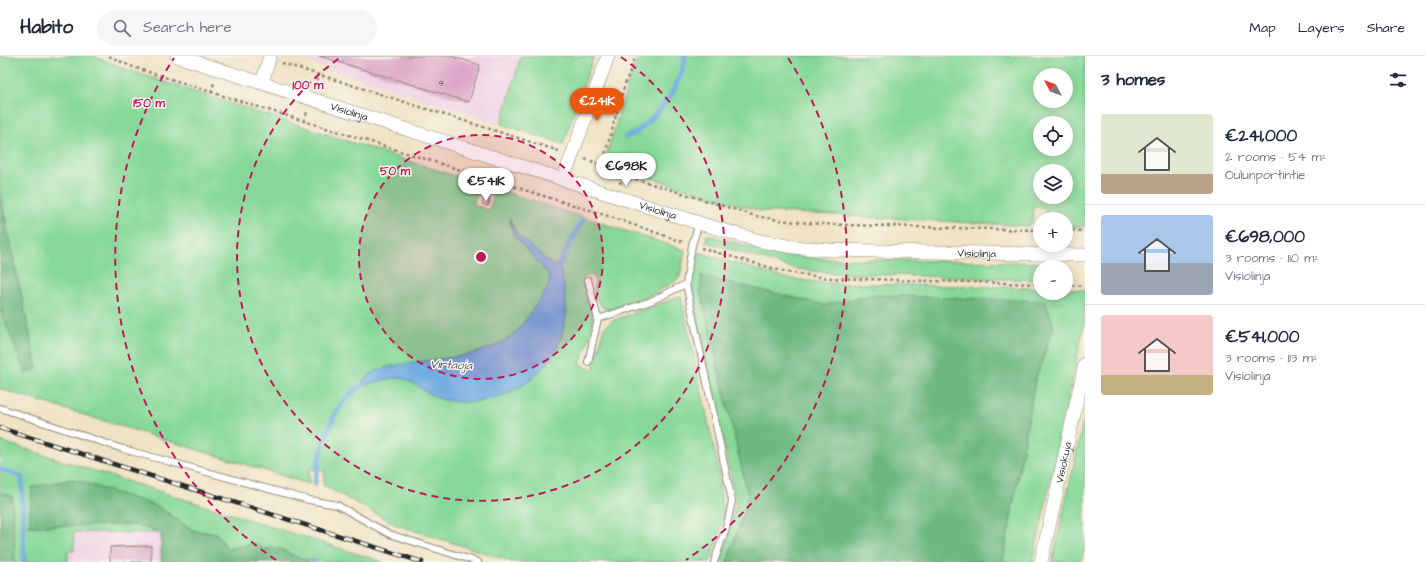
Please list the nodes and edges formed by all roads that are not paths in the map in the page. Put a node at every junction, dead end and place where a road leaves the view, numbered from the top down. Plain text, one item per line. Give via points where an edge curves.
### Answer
1 (177, 56) edge
2 (608, 56) edge
3 (270, 58) edge
4 (262, 83) junction
5 (563, 180) junction
6 (699, 223) junction
7 (1085, 256) edge
8 (588, 280) dead end
9 (686, 284) junction
10 (598, 319) junction
11 (588, 362) dead end
12 (1085, 364) edge
13 (0, 408) edge
14 (478, 562) edge
15 (714, 562) edge
16 (1041, 562) edge

1 - 4 street, Visiolinja
2 - 5 street
3 - 4 street
4 - 5 street, Visiolinja
5 - 6 street, Visiolinja
6 - 7 street, Visiolinja via 760,241 793,247
6 - 9 lane via 692,245
8 - 10 lane
9 - 10 lane via 651,301
9 - 15 lane via 732,501
10 - 11 lane
12 - 16 street, Visiokuja
13 - 14 lane via 123,449 309,500 337,505 389,534

